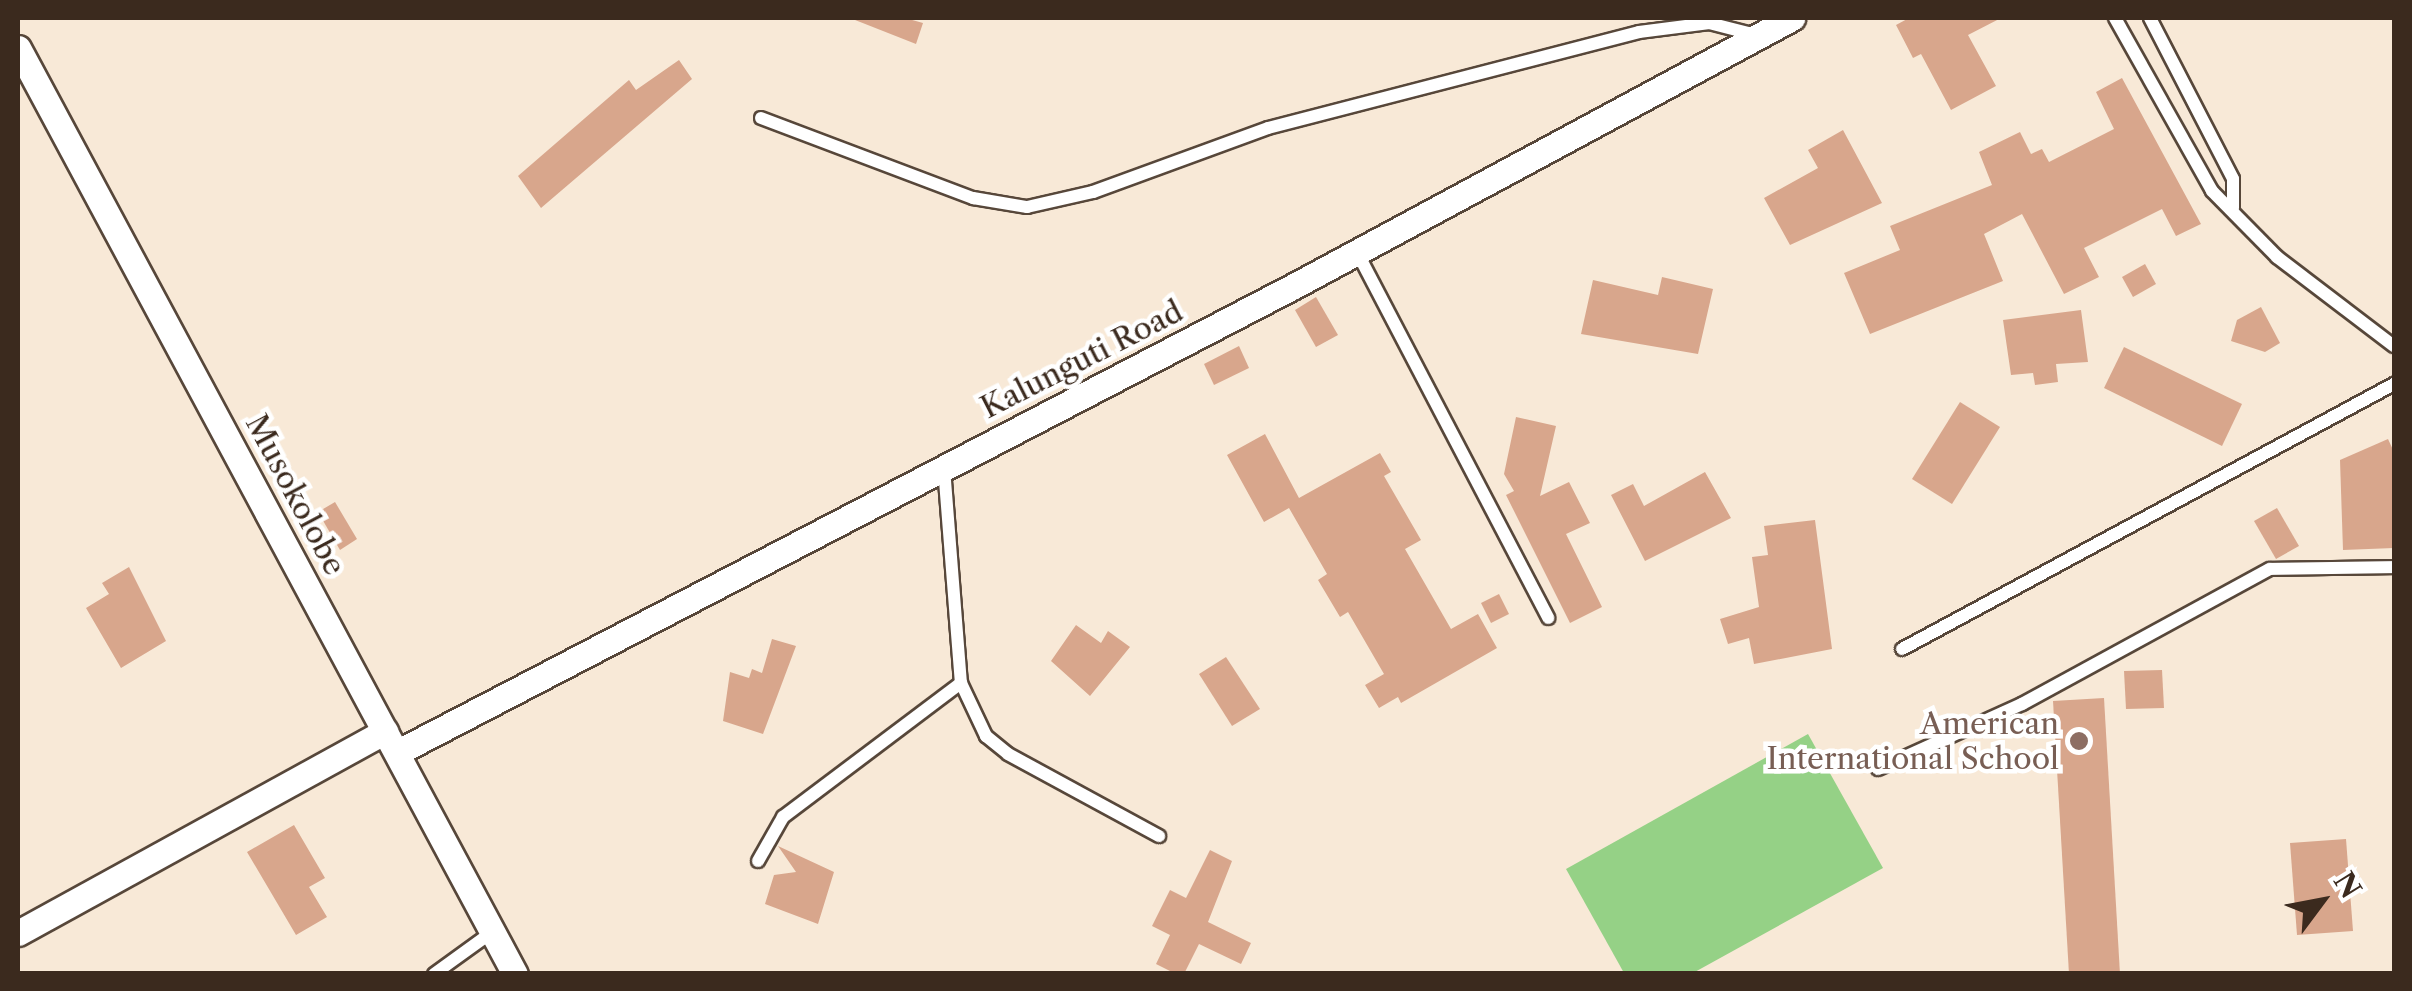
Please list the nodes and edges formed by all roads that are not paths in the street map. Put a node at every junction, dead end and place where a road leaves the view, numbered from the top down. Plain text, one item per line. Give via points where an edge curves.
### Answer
1 (1792, 18) edge
2 (2116, 18) edge
3 (2150, 18) edge
4 (1758, 36) junction
5 (18, 48) edge
6 (761, 118) dead end
7 (2233, 208) junction
8 (1358, 252) junction
9 (2394, 346) edge
10 (2394, 384) edge
11 (944, 468) junction
12 (2394, 567) edge
13 (1548, 618) dead end
14 (1902, 649) dead end
15 (961, 683) junction
16 (391, 742) junction
17 (1878, 769) dead end
18 (1159, 836) dead end
19 (758, 861) dead end
20 (492, 932) junction
21 (18, 934) edge
22 (434, 974) edge
23 (515, 974) edge

1 - 4 street, Kalunguti Road
2 - 7 lane via 2212,190
3 - 7 lane via 2233,179
4 - 6 lane via 1709,23 1640,32 1268,128 1093,192 1026,206 973,198
4 - 8 street, Kalunguti Road
5 - 16 street, Musokolobe
7 - 9 lane via 2277,258
8 - 11 street, Kalunguti Road
8 - 13 lane
10 - 14 lane
11 - 15 lane
11 - 16 street, Kalunguti Road
12 - 17 lane via 2270,569 2022,704
15 - 18 lane via 986,736 1008,754
15 - 19 lane via 783,817
16 - 20 street, Musokolobe
16 - 21 street, Kalunguti Road
20 - 22 lane
20 - 23 street, Musokolobe

